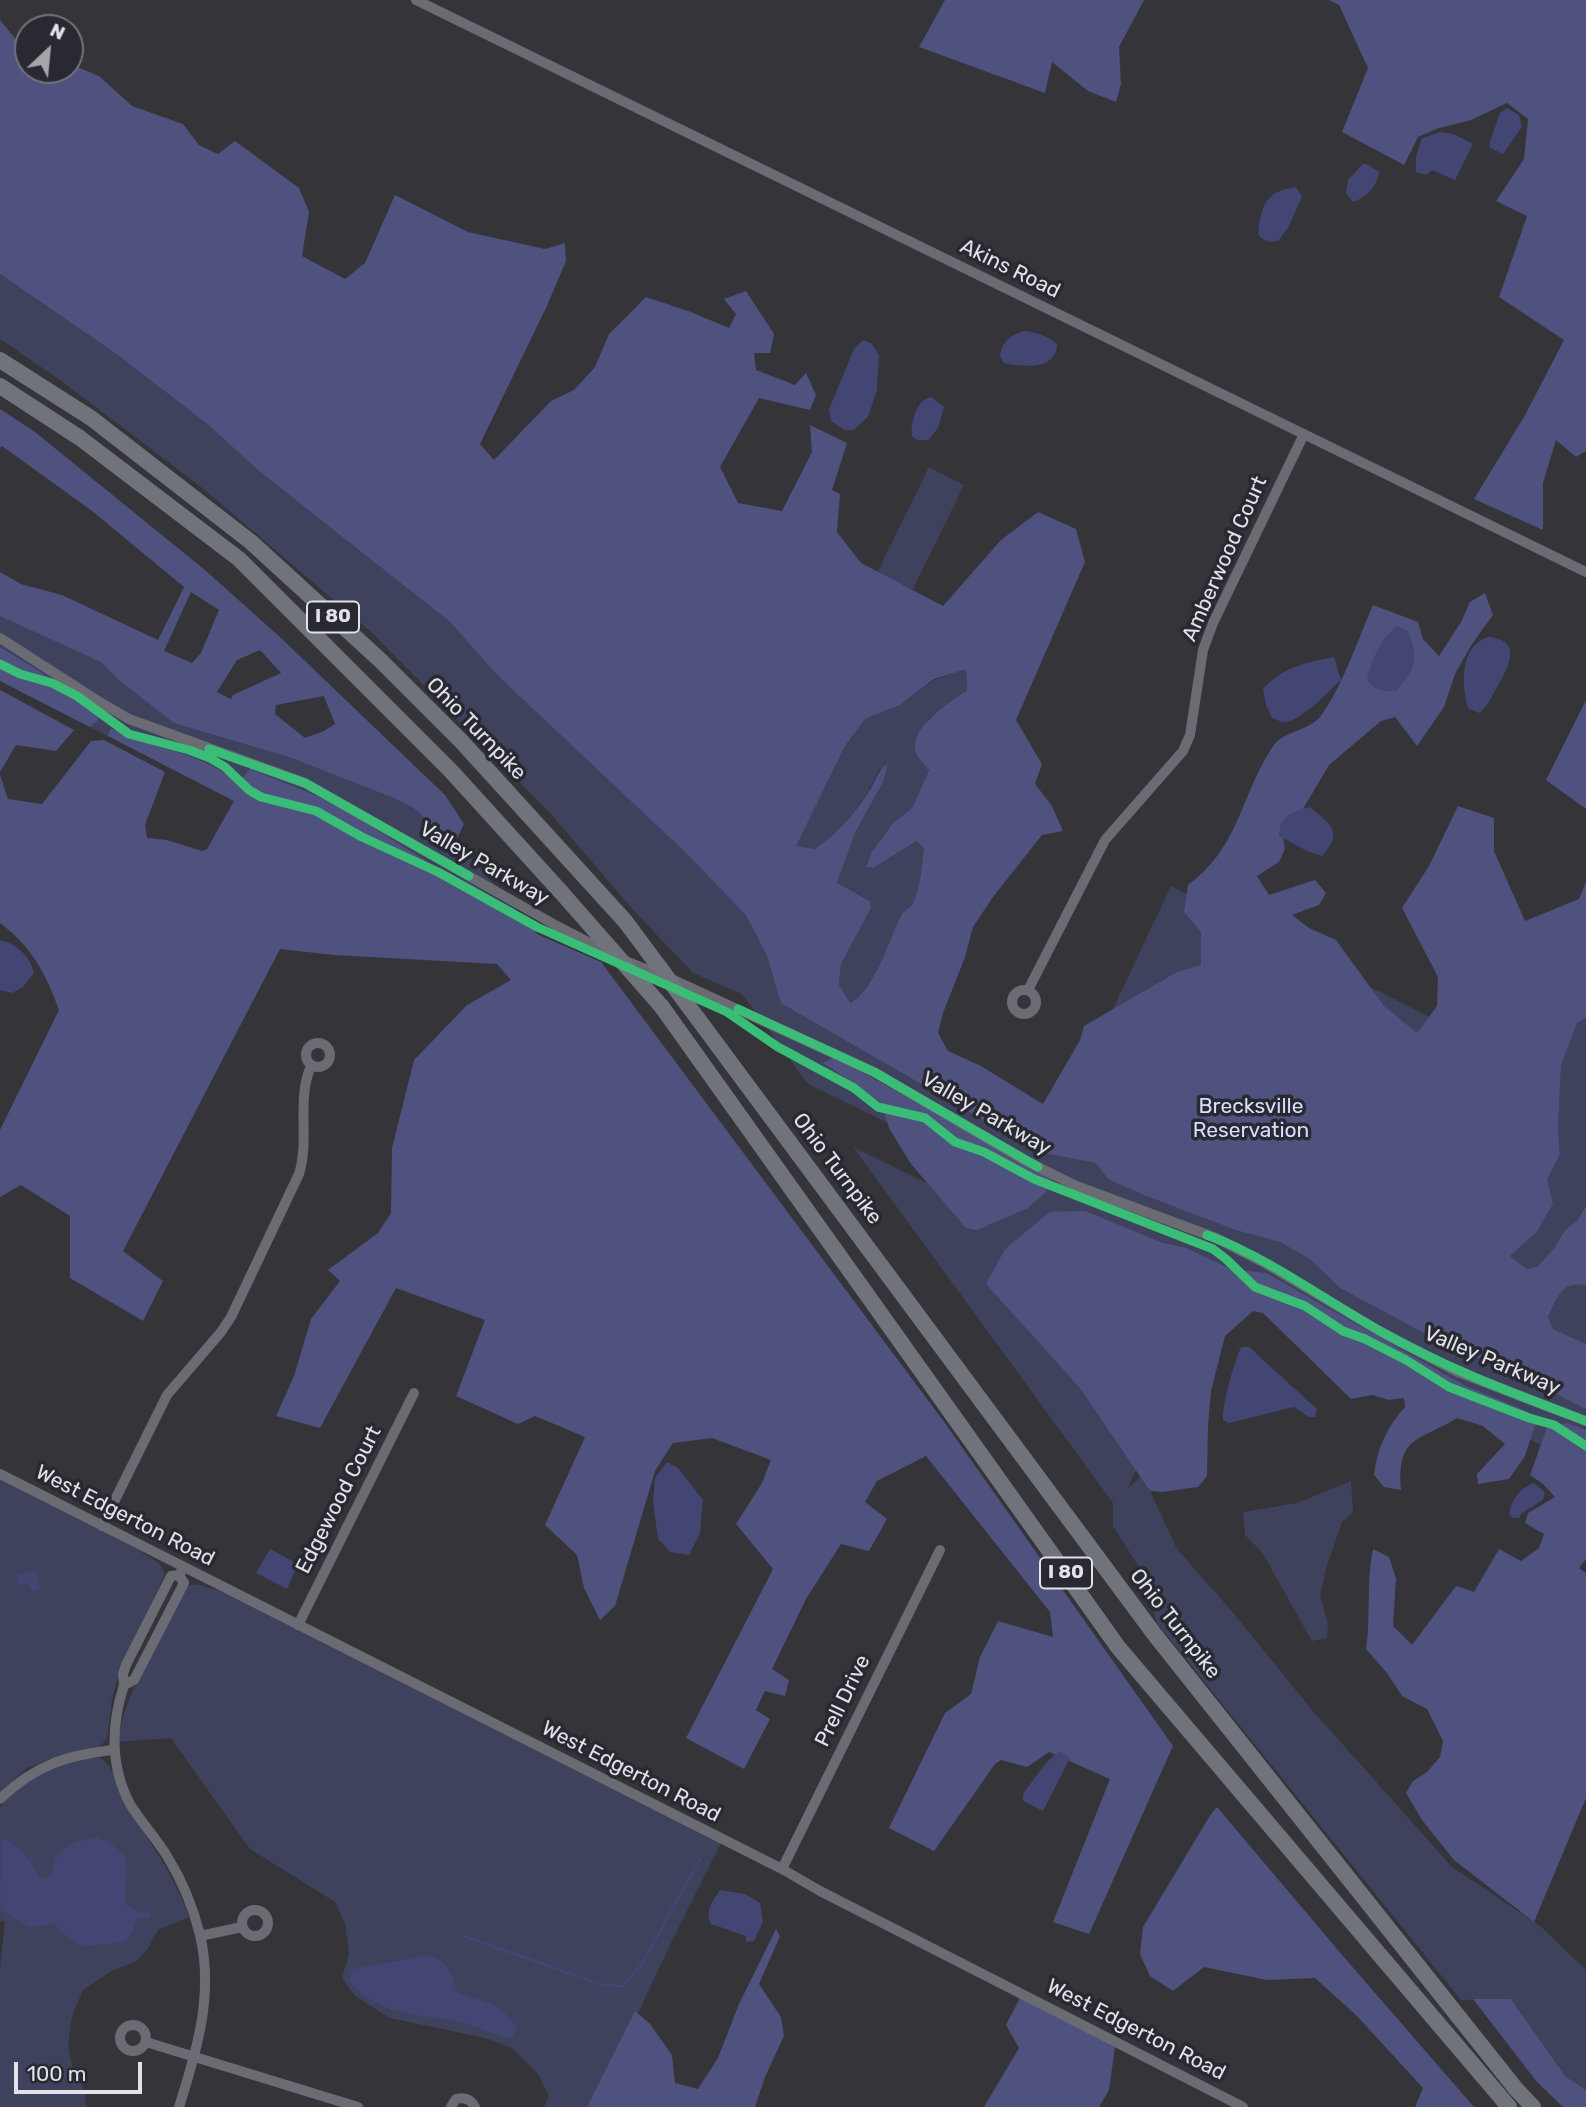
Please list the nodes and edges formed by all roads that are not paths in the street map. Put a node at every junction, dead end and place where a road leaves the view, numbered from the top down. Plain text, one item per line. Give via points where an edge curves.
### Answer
1 (416, 0) edge
2 (0, 360) edge
3 (0, 386) edge
4 (1304, 434) junction
5 (1586, 572) edge
6 (0, 638) edge
7 (1028, 990) dead end
8 (312, 1066) dead end
9 (414, 1393) dead end
10 (1586, 1422) edge
11 (0, 1474) edge
12 (102, 1526) junction
13 (940, 1550) dead end
14 (181, 1571) junction
15 (298, 1625) junction
16 (114, 1750) junction
17 (0, 1799) edge
18 (782, 1869) junction
19 (242, 1927) dead end
20 (200, 1936) junction
21 (146, 2042) dead end
22 (195, 2057) junction
23 (179, 2107) edge
24 (358, 2107) edge
25 (450, 2107) edge
26 (475, 2107) edge
27 (1243, 2107) edge
28 (1509, 2107) edge
29 (1533, 2107) edge

1 - 4 street, Akins Road
2 - 29 highway, Ohio Turnpike / I 80, bridge via 91,418 251,542 462,742 625,921 1155,1635
3 - 28 highway, I 80, bridge via 80,438 239,559 451,771 662,1007 1118,1647
4 - 5 street, Akins Road
4 - 7 street, Amberwood Court via 1213,623 1203,650 1183,751 1105,840
6 - 10 street, Valley Parkway via 129,719 305,783 574,936 863,1066 1074,1185 1216,1238 1458,1372
8 - 12 street via 304,1086 304,1153 299,1174 231,1317 167,1395
9 - 15 street, Edgewood Court
11 - 12 street, West Edgerton Road
12 - 14 street, West Edgerton Road
13 - 18 street, Prell Drive
14 - 15 street, West Edgerton Road
14 - 16 street via 171,1576 123,1674
15 - 18 street, West Edgerton Road
16 - 17 street via 43,1766
16 - 20 street via 130,1804 168,1857
18 - 27 street, West Edgerton Road
19 - 20 street
20 - 22 street via 204,2010
21 - 22 street
22 - 23 street
22 - 24 street
25 - 26 street via 464,2098

